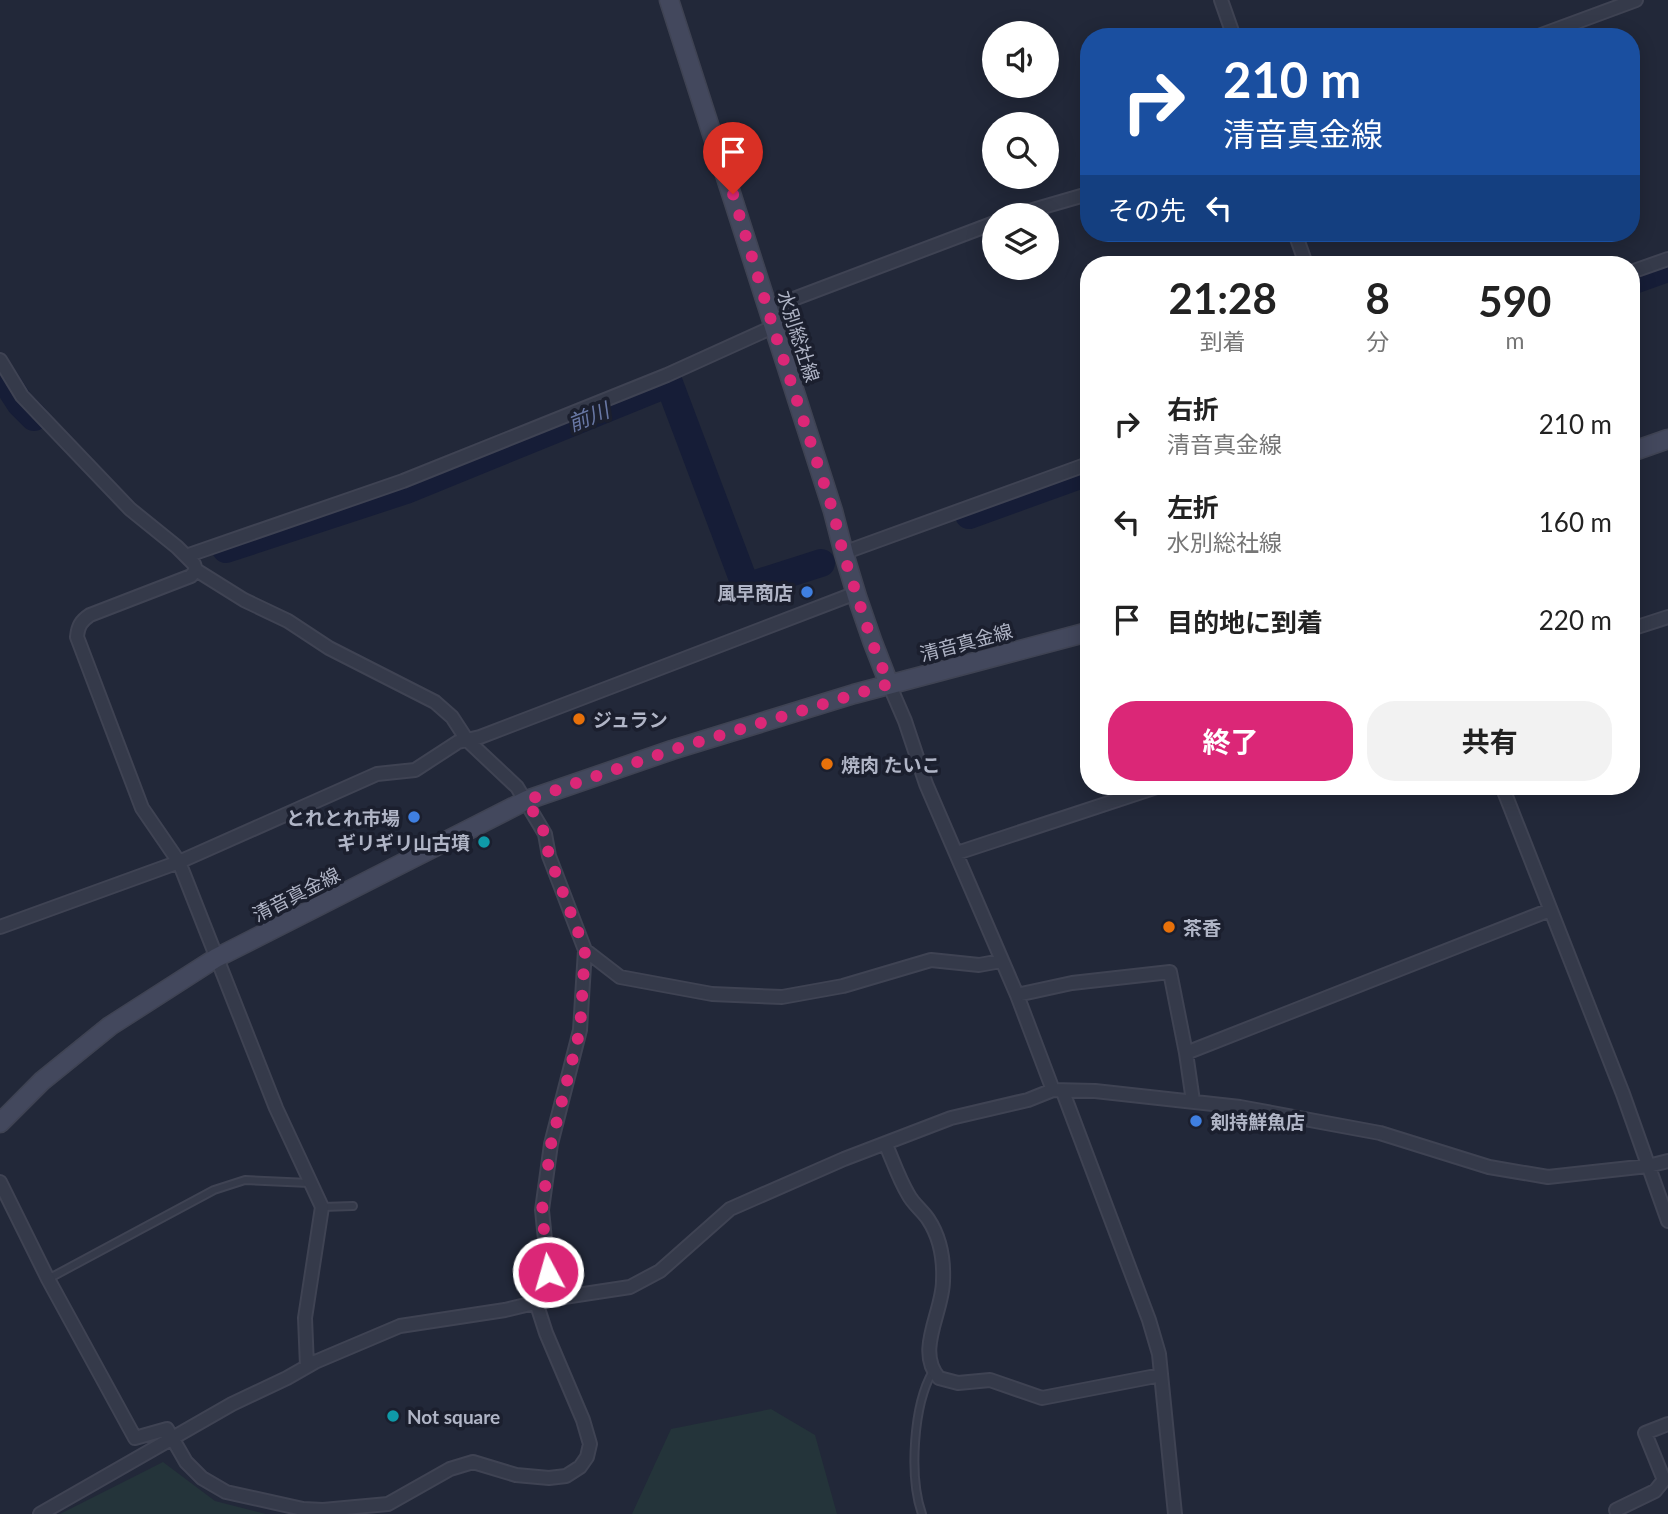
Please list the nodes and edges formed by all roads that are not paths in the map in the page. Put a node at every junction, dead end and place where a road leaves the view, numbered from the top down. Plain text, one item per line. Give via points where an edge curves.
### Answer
1 (669, 0) edge
2 (1221, 0) edge
3 (1636, 0) edge
4 (1231, 28) edge
5 (1560, 28) edge
6 (1080, 196) edge
7 (1057, 203) edge
8 (982, 228) edge
9 (1668, 259) edge
10 (1640, 269) edge
11 (767, 309) junction
12 (773, 327) junction
13 (0, 360) edge
14 (1668, 439) edge
15 (1640, 449) edge
16 (1080, 467) edge
17 (843, 553) junction
18 (186, 556) junction
19 (196, 570) junction
20 (856, 593) junction
21 (1668, 617) edge
22 (1640, 626) edge
23 (1080, 634) edge
24 (889, 684) junction
25 (467, 740) junction
26 (1133, 795) edge
27 (1505, 795) edge
28 (527, 800) junction
29 (957, 853) junction
30 (179, 862) junction
31 (1550, 910) junction
32 (0, 927) edge
33 (585, 950) junction
34 (216, 958) junction
35 (1002, 961) junction
36 (1017, 995) junction
37 (1186, 1053) junction
38 (1058, 1091) junction
39 (1193, 1101) junction
40 (0, 1123) edge
41 (886, 1145) junction
42 (1668, 1161) edge
43 (1648, 1166) junction
44 (0, 1182) edge
45 (310, 1183) junction
46 (353, 1206) dead end
47 (321, 1207) junction
48 (1668, 1221) edge
49 (48, 1279) junction
50 (551, 1299) junction
51 (536, 1302) junction
52 (307, 1366) junction
53 (933, 1371) junction
54 (1161, 1375) junction
55 (1668, 1424) edge
56 (173, 1439) junction
57 (1616, 1510) dead end
58 (40, 1514) edge
59 (922, 1514) edge
60 (1175, 1514) edge

1 - 11 main road, 水別総社線
2 - 4 street
3 - 5 street
6 - 7 street
8 - 11 street
9 - 10 street
11 - 12 main road, 水別総社線
12 - 17 main road, 水別総社線
12 - 18 street via 667,375 415,476
13 - 18 street via 22,396 130,509
14 - 15 main road
16 - 17 street
17 - 20 main road, 水別総社線
18 - 19 street
19 - 25 street via 329,648 435,702
19 - 30 street via 191,576 90,615 82,620 77,637 142,808
20 - 24 main road, 水別総社線
20 - 25 street
21 - 22 street
23 - 24 main road, 清音真金線
24 - 28 main road, 清音真金線
24 - 29 street
25 - 28 street
25 - 30 street via 453,744 415,770 377,774
26 - 29 street
27 - 31 street
28 - 33 street via 545,834
28 - 34 main road, 清音真金線
29 - 35 street
30 - 32 street
30 - 34 street
31 - 37 street
31 - 43 street
33 - 35 street via 620,976 712,994 782,997 843,986 931,960 979,965
33 - 50 street via 580,1030 551,1144 542,1210
34 - 40 main road, 清音真金線 via 110,1026
34 - 45 street
35 - 36 street
36 - 37 street via 1072,983 1170,972
36 - 38 street
37 - 39 street
38 - 39 street
38 - 41 street via 951,1118
38 - 54 street via 1149,1320
39 - 43 street via 1380,1133 1489,1167 1548,1177
41 - 50 street via 730,1209 649,1279 630,1287
41 - 53 street via 907,1194 930,1222 942,1254 944,1283 929,1356
42 - 43 street
43 - 48 street
44 - 49 street
45 - 47 street
45 - 49 lane via 245,1180 214,1190
46 - 47 lane
47 - 52 street via 305,1318
49 - 56 street via 135,1438 167,1429
50 - 51 street
51 - 52 street via 400,1326
51 - 56 street via 590,1444 580,1468 566,1476 516,1475 473,1462 450,1469 388,1504 303,1509 226,1492 202,1478
52 - 56 street
53 - 54 street via 948,1381 990,1380 1042,1398
53 - 59 lane via 924,1387 916,1433
54 - 60 street
55 - 57 street via 1645,1433 1664,1480 1655,1492
56 - 58 street

